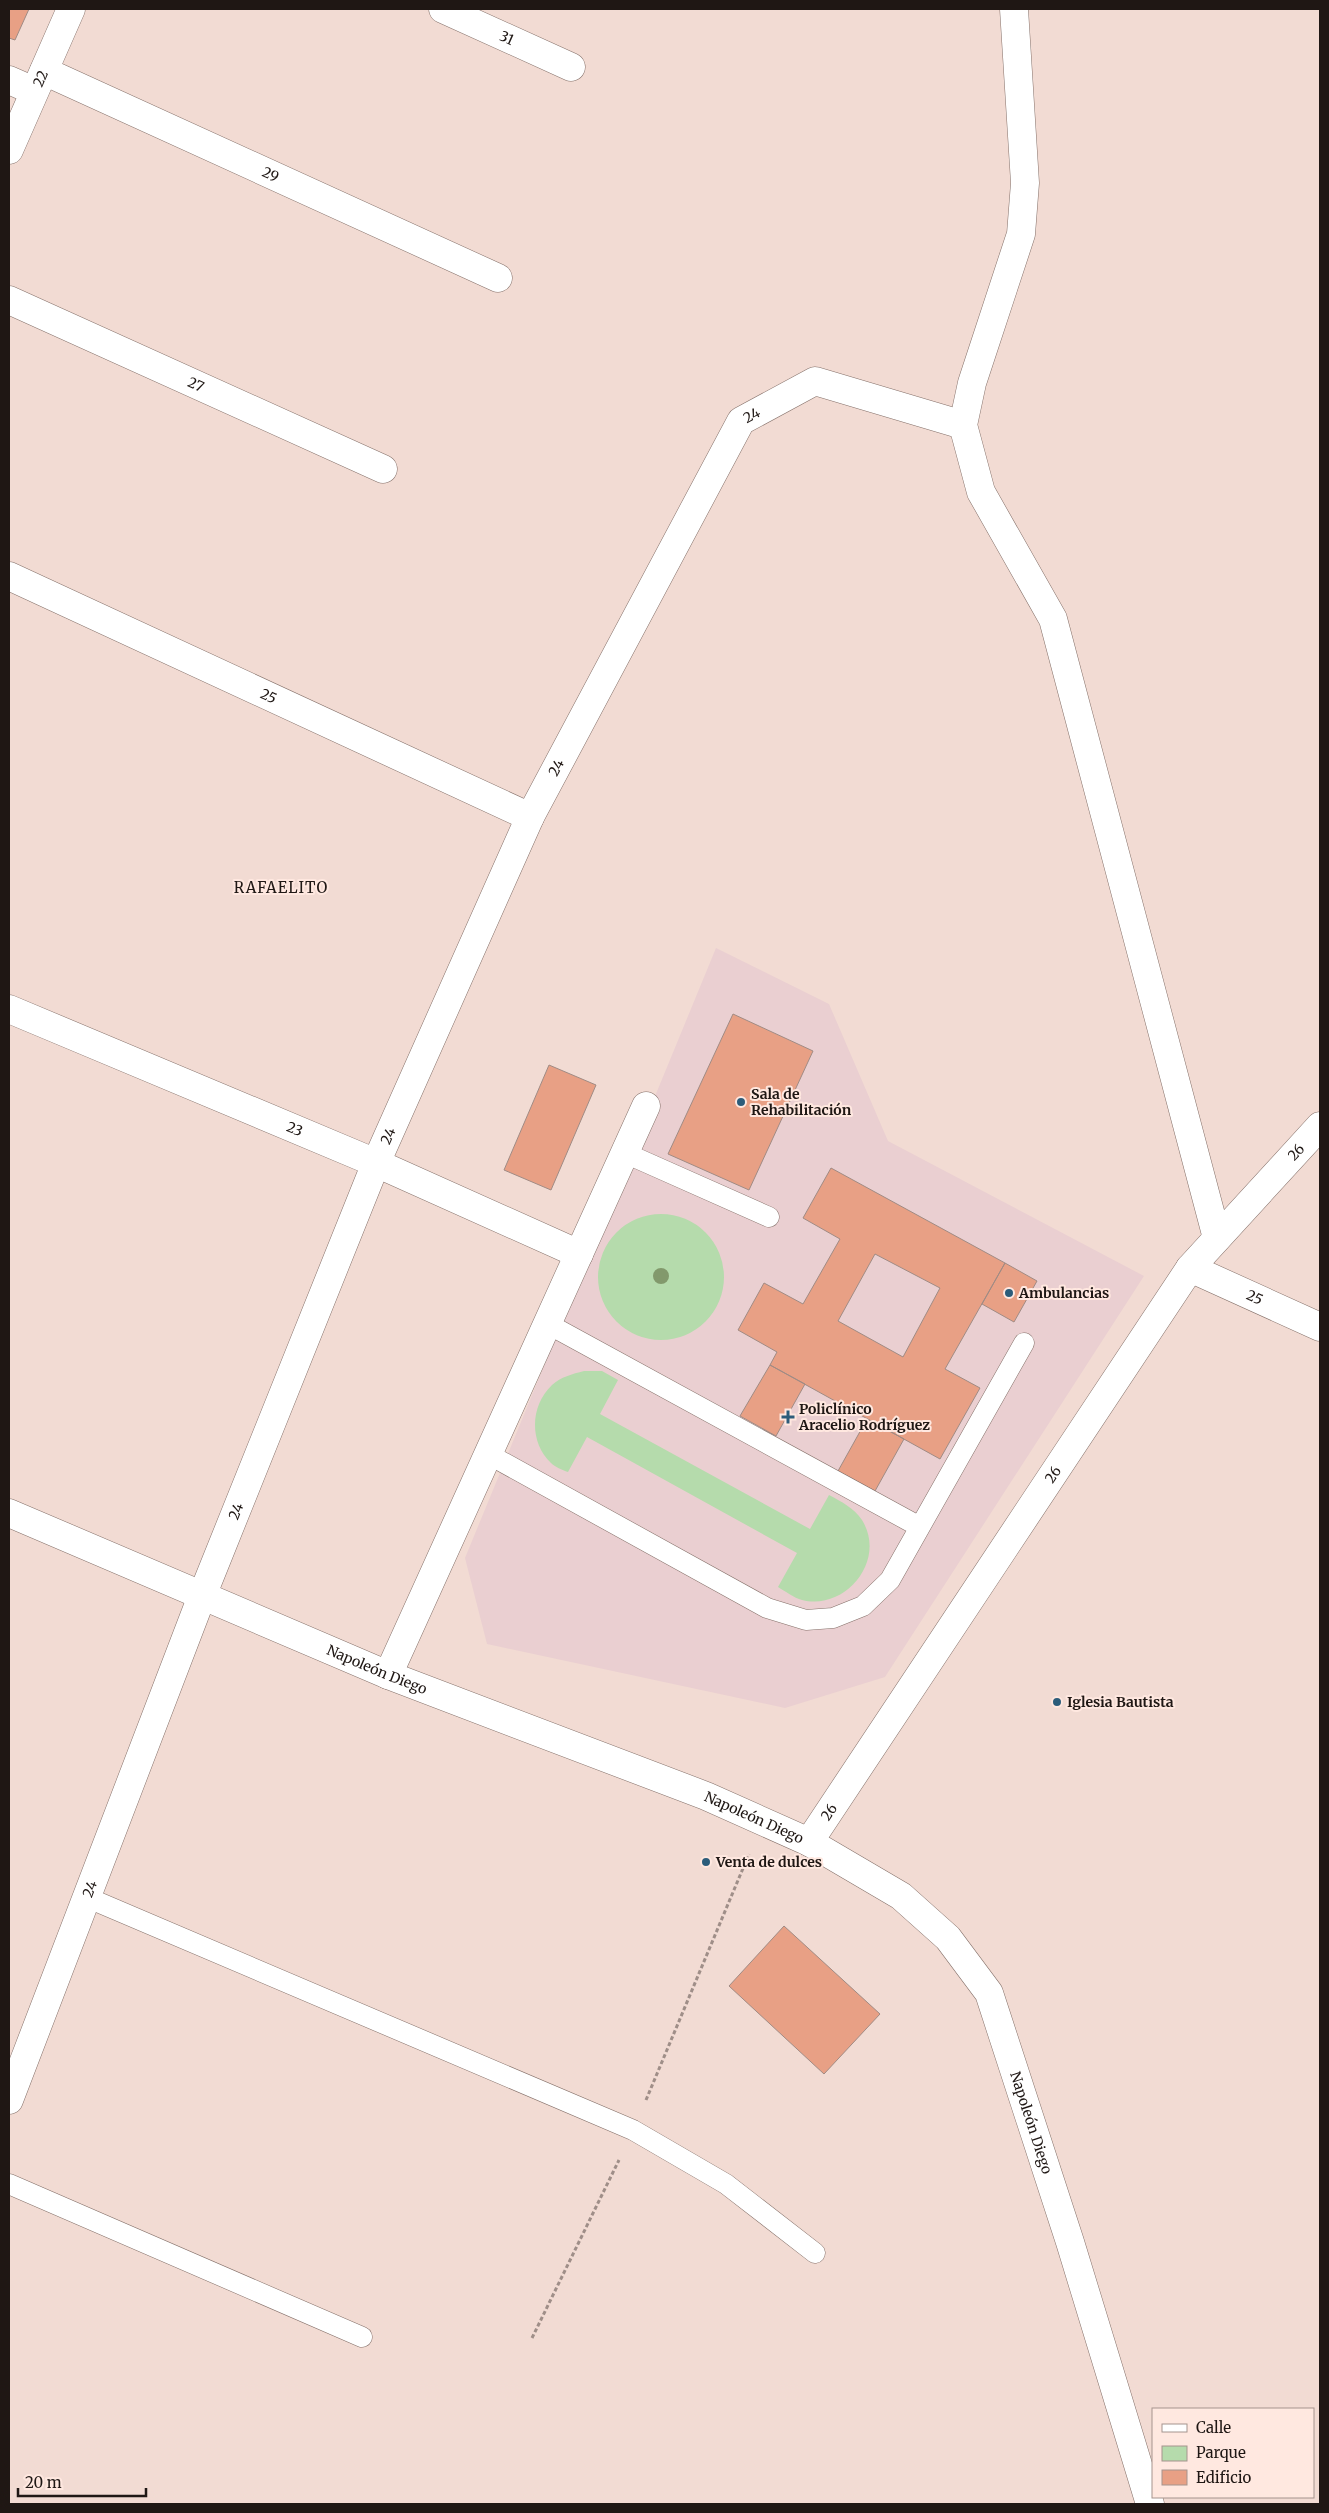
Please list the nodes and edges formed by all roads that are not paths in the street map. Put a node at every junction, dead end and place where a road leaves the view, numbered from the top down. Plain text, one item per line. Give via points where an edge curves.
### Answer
1 (70, 9) edge
2 (442, 9) edge
3 (1014, 9) edge
4 (571, 67) dead end
5 (9, 80) edge
6 (39, 81) junction
7 (9, 150) edge
8 (498, 278) dead end
9 (9, 300) edge
10 (963, 425) junction
11 (383, 469) dead end
12 (9, 576) edge
13 (530, 817) junction
14 (9, 1009) edge
15 (646, 1106) dead end
16 (1320, 1126) edge
17 (625, 1153) junction
18 (376, 1163) junction
19 (769, 1217) dead end
20 (1217, 1238) junction
21 (579, 1254) junction
22 (1190, 1268) junction
23 (548, 1324) junction
24 (1320, 1327) edge
25 (1024, 1343) dead end
26 (488, 1454) junction
27 (9, 1513) edge
28 (920, 1527) junction
29 (202, 1596) junction
30 (388, 1675) junction
31 (809, 1842) junction
32 (86, 1898) junction
33 (9, 2100) edge
34 (9, 2184) edge
35 (815, 2253) dead end
36 (362, 2337) dead end
37 (1150, 2504) edge

1 - 6 street, 22
2 - 4 street, 31
3 - 10 street via 1025,184 1021,234 972,383
5 - 6 street, 29
6 - 7 street, 22
6 - 8 street, 29
9 - 11 street, 27
10 - 13 street, 24 via 815,381 741,421
10 - 20 street via 981,492 1053,619
12 - 13 street, 25
13 - 18 street, 24
14 - 18 street, 23
15 - 17 street
16 - 20 street, 26
17 - 19 lane
17 - 21 street
18 - 21 street, 23
18 - 29 street, 24
20 - 22 street, 26
21 - 23 street
22 - 24 street, 25
22 - 31 street, 26
23 - 26 street
23 - 28 lane
25 - 28 lane
26 - 28 lane via 767,1608 806,1620 833,1618 863,1606 890,1580
26 - 30 street
27 - 29 street, Napoleón Diego
29 - 30 street, Napoleón Diego
29 - 32 street, 24
30 - 31 street, Napoleón Diego via 706,1796
31 - 37 street, Napoleón Diego via 902,1896 948,1938 990,1993
32 - 33 street, 24
32 - 35 lane via 634,2130 726,2184
34 - 36 lane

